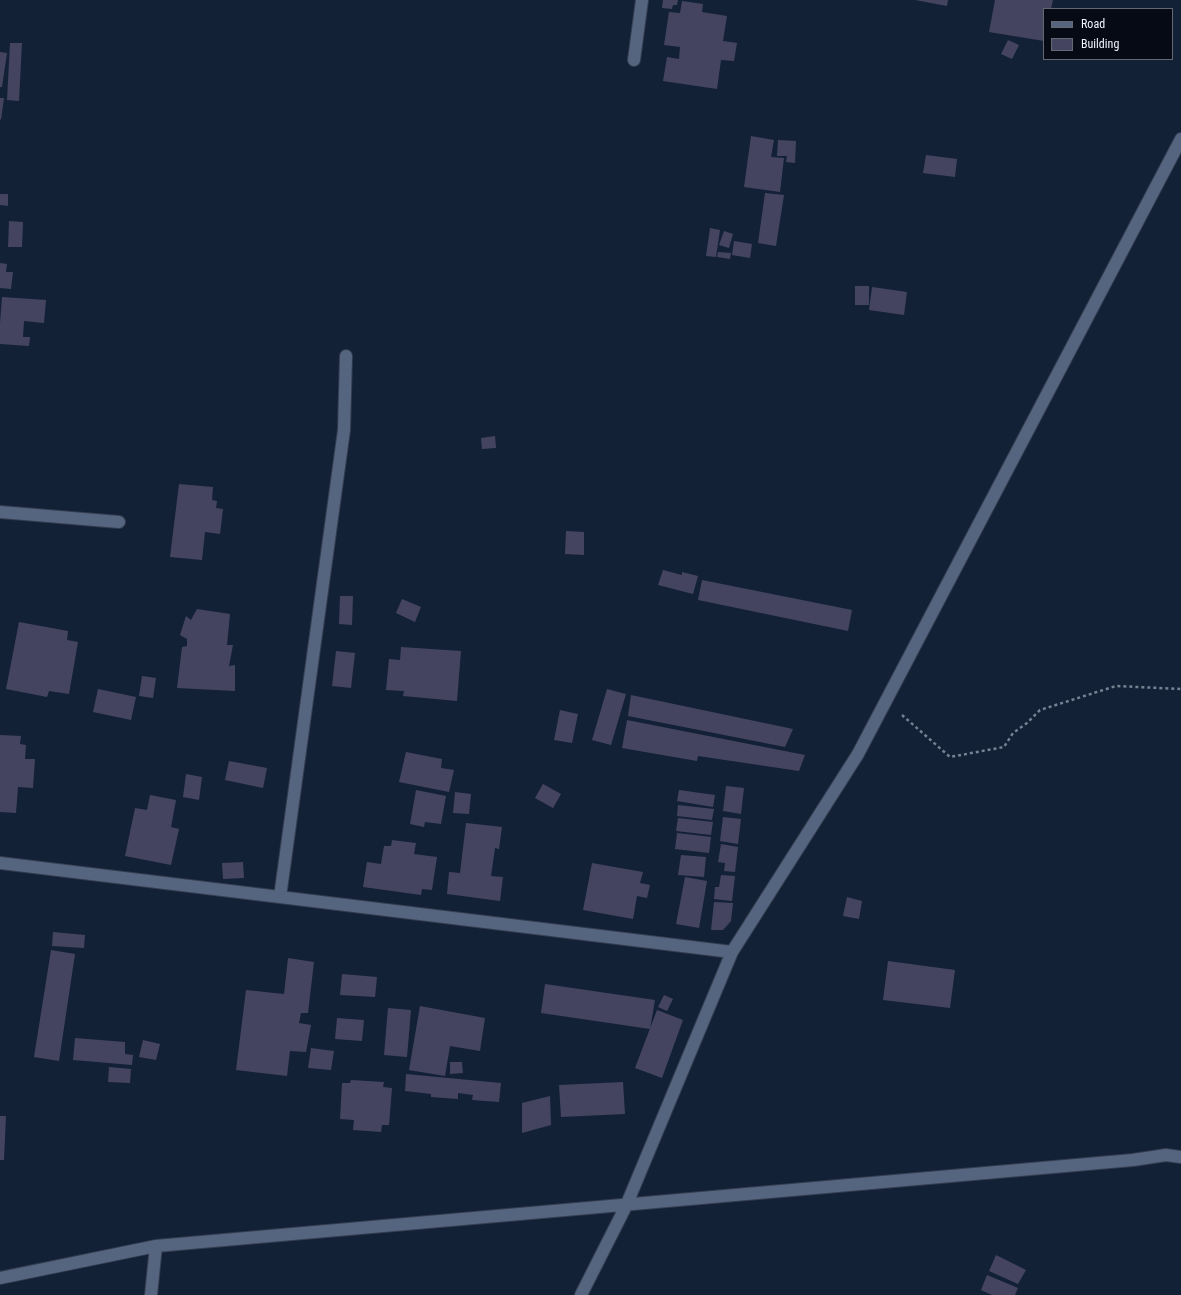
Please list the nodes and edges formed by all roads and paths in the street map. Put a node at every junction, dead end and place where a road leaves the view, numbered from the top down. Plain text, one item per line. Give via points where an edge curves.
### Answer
1 (642, 0) edge
2 (634, 60) dead end
3 (1181, 139) edge
4 (346, 356) dead end
5 (0, 512) edge
6 (119, 522) dead end
7 (1181, 689) edge
8 (900, 714) dead end
9 (0, 864) edge
10 (280, 898) junction
11 (732, 952) junction
12 (1181, 1157) edge
13 (626, 1206) junction
14 (156, 1246) junction
15 (0, 1278) edge
16 (151, 1295) edge
17 (581, 1295) edge

1 - 2 street
3 - 11 street via 858,754
4 - 10 street via 344,430
5 - 6 street
7 - 8 path via 1116,686 1040,710 1013,733 1004,747 950,757
9 - 10 street
10 - 11 street
11 - 13 street
12 - 13 street via 1166,1155
13 - 14 street
13 - 17 street
14 - 15 street
14 - 16 street

